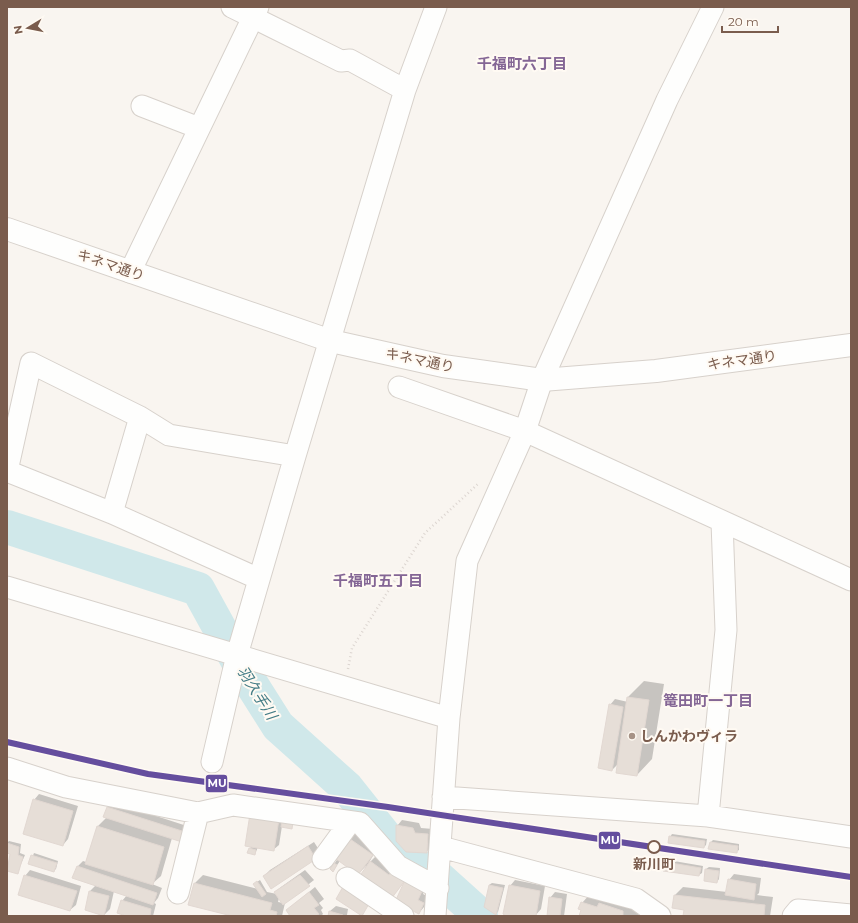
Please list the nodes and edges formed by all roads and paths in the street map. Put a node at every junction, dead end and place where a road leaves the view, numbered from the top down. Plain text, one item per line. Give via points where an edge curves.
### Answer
1 (232, 7) edge
2 (436, 7) edge
3 (713, 7) edge
4 (256, 12) edge
5 (405, 90) junction
6 (142, 106) dead end
7 (199, 128) junction
8 (7, 229) edge
9 (130, 272) junction
10 (331, 341) junction
11 (851, 345) edge
12 (542, 380) junction
13 (399, 387) dead end
14 (140, 418) junction
15 (525, 431) junction
16 (295, 456) junction
17 (7, 471) edge
18 (482, 481) dead end
19 (112, 513) junction
20 (722, 522) junction
21 (259, 579) junction
22 (851, 580) edge
23 (7, 587) edge
24 (237, 655) junction
25 (344, 687) junction
26 (449, 718) junction
27 (212, 762) dead end
28 (7, 768) edge
29 (444, 797) junction
30 (198, 813) junction
31 (708, 816) junction
32 (350, 822) junction
33 (851, 837) edge
34 (441, 847) junction
35 (323, 859) dead end
36 (347, 878) dead end
37 (438, 888) junction
38 (178, 893) dead end
39 (851, 915) edge
40 (403, 916) edge
41 (435, 916) edge
42 (660, 916) edge
43 (793, 916) edge

1 - 4 street
2 - 5 street
3 - 12 street via 664,107
4 - 5 street via 341,61 350,60
4 - 7 street
5 - 10 street
6 - 7 street
7 - 9 street
8 - 9 street, キネマ通り
9 - 10 street, キネマ通り
10 - 12 street, キネマ通り via 443,366
10 - 16 street
11 - 12 street, キネマ通り via 656,371
12 - 15 street
13 - 15 street
14 - 16 street via 169,435
14 - 17 street via 31,364
14 - 19 street
15 - 20 street
15 - 26 street via 467,561
16 - 21 street
17 - 19 street
18 - 25 path via 425,533 352,648
19 - 21 street
20 - 22 street
20 - 31 street via 726,630
21 - 24 street
23 - 24 street
24 - 25 street
24 - 27 street
25 - 26 street
26 - 29 street
28 - 30 street via 66,787
29 - 31 street
29 - 34 street
30 - 32 street via 232,805
30 - 38 street
31 - 33 street
32 - 35 street
32 - 37 street via 360,823 398,866
34 - 37 street
34 - 42 street via 636,899
36 - 40 street
37 - 41 street
39 - 43 street via 798,910

